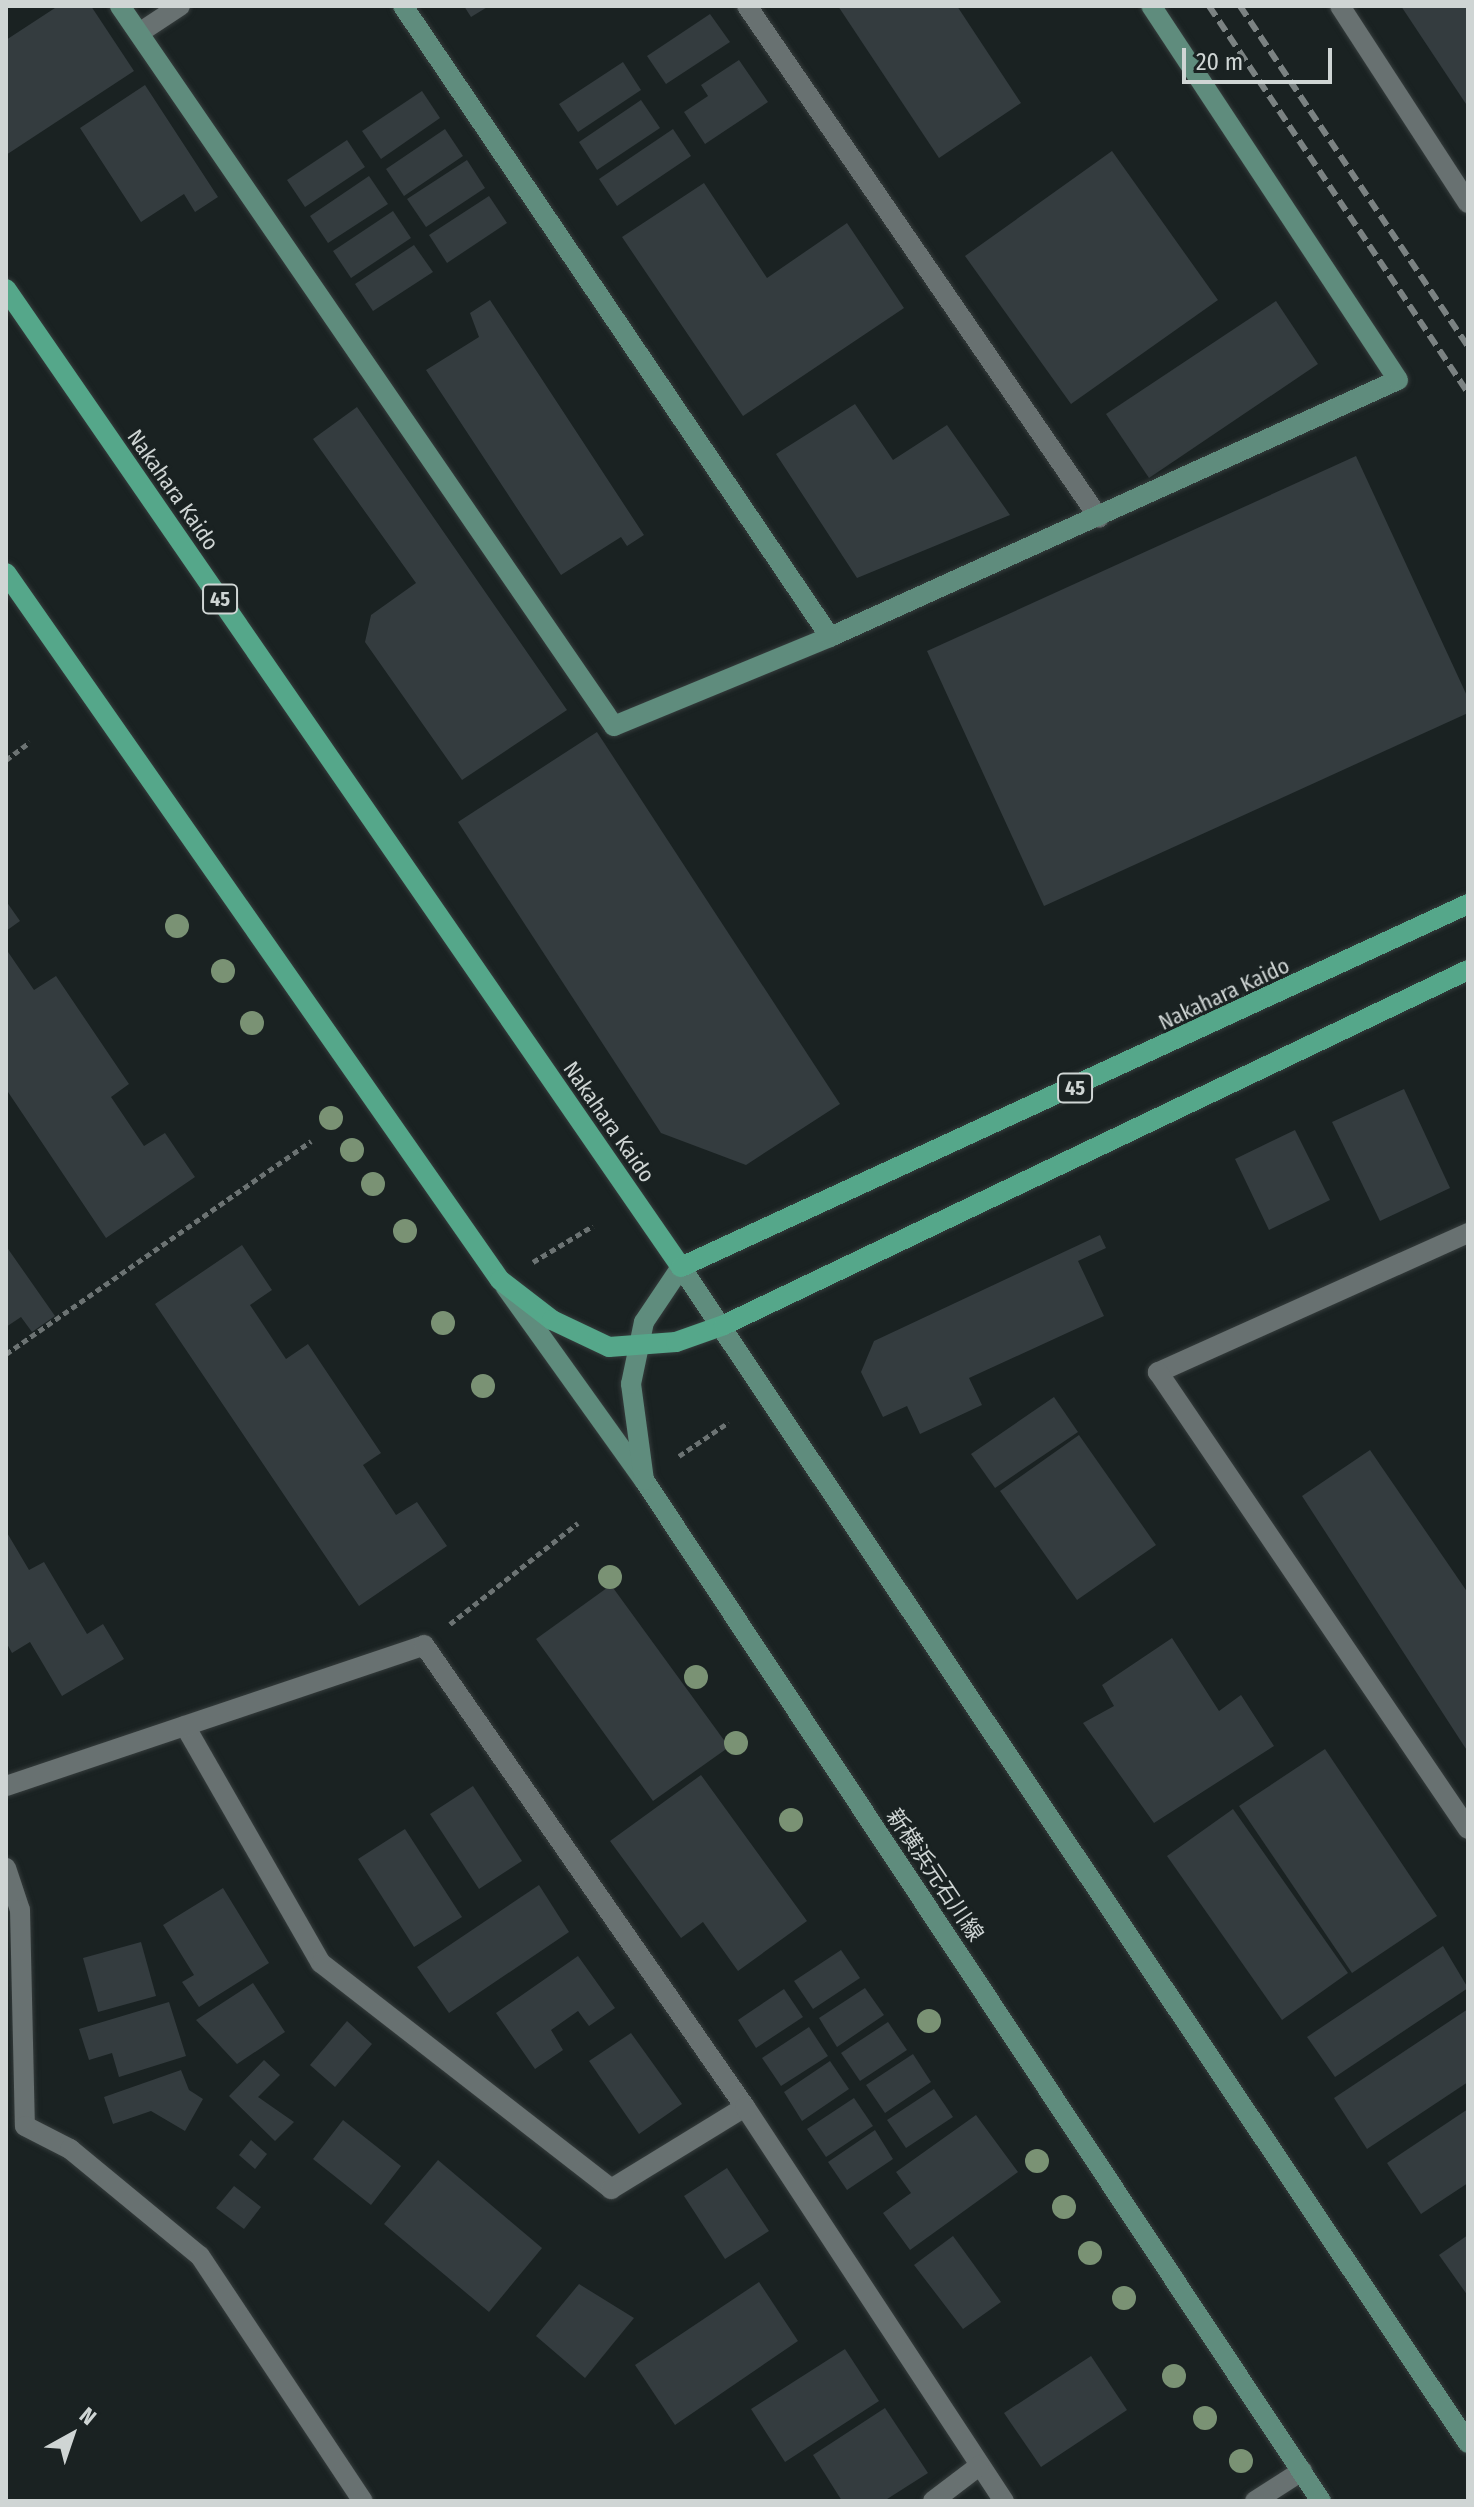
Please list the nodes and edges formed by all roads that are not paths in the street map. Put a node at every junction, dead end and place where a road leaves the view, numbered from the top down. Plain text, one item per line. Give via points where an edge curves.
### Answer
1 (120, 6) edge
2 (180, 6) edge
3 (403, 6) edge
4 (747, 6) edge
5 (1151, 6) edge
6 (1340, 6) edge
7 (139, 33) junction
8 (1468, 203) edge
9 (6, 289) edge
10 (1099, 518) junction
11 (6, 573) edge
12 (830, 637) junction
13 (1468, 904) edge
14 (1468, 970) edge
15 (1468, 1233) edge
16 (681, 1267) junction
17 (500, 1280) junction
18 (724, 1325) junction
19 (639, 1346) junction
20 (644, 1480) junction
21 (185, 1726) junction
22 (6, 1786) edge
23 (1468, 1829) edge
24 (6, 1868) edge
25 (745, 2107) junction
26 (15, 2127) edge
27 (1468, 2443) edge
28 (979, 2466) junction
29 (1302, 2471) junction
30 (363, 2501) edge
31 (933, 2501) edge
32 (1004, 2501) edge
33 (1255, 2501) edge
34 (1321, 2501) edge

1 - 7 street
2 - 7 street
3 - 12 street
4 - 10 street
5 - 10 street via 1398,380
6 - 8 street
7 - 12 street via 614,726
9 - 16 main road, Nakahara Kaido / 45
10 - 12 street
11 - 17 main road
13 - 16 main road, Nakahara Kaido / 45
14 - 18 main road
15 - 23 street via 1158,1372
16 - 18 street
16 - 19 street via 660,1291
17 - 19 main road via 552,1320 609,1347
17 - 20 street, 新横浜元石川線
18 - 19 main road
18 - 27 street
19 - 20 street via 631,1384
20 - 29 street, 新横浜元石川線
21 - 22 street
21 - 25 street via 321,1963 611,2189
21 - 25 street via 424,1645
24 - 26 street via 20,1910
25 - 28 street
26 - 30 street via 70,2149 200,2256
28 - 31 street
28 - 32 street
29 - 33 street
29 - 34 street, 新横浜元石川線

